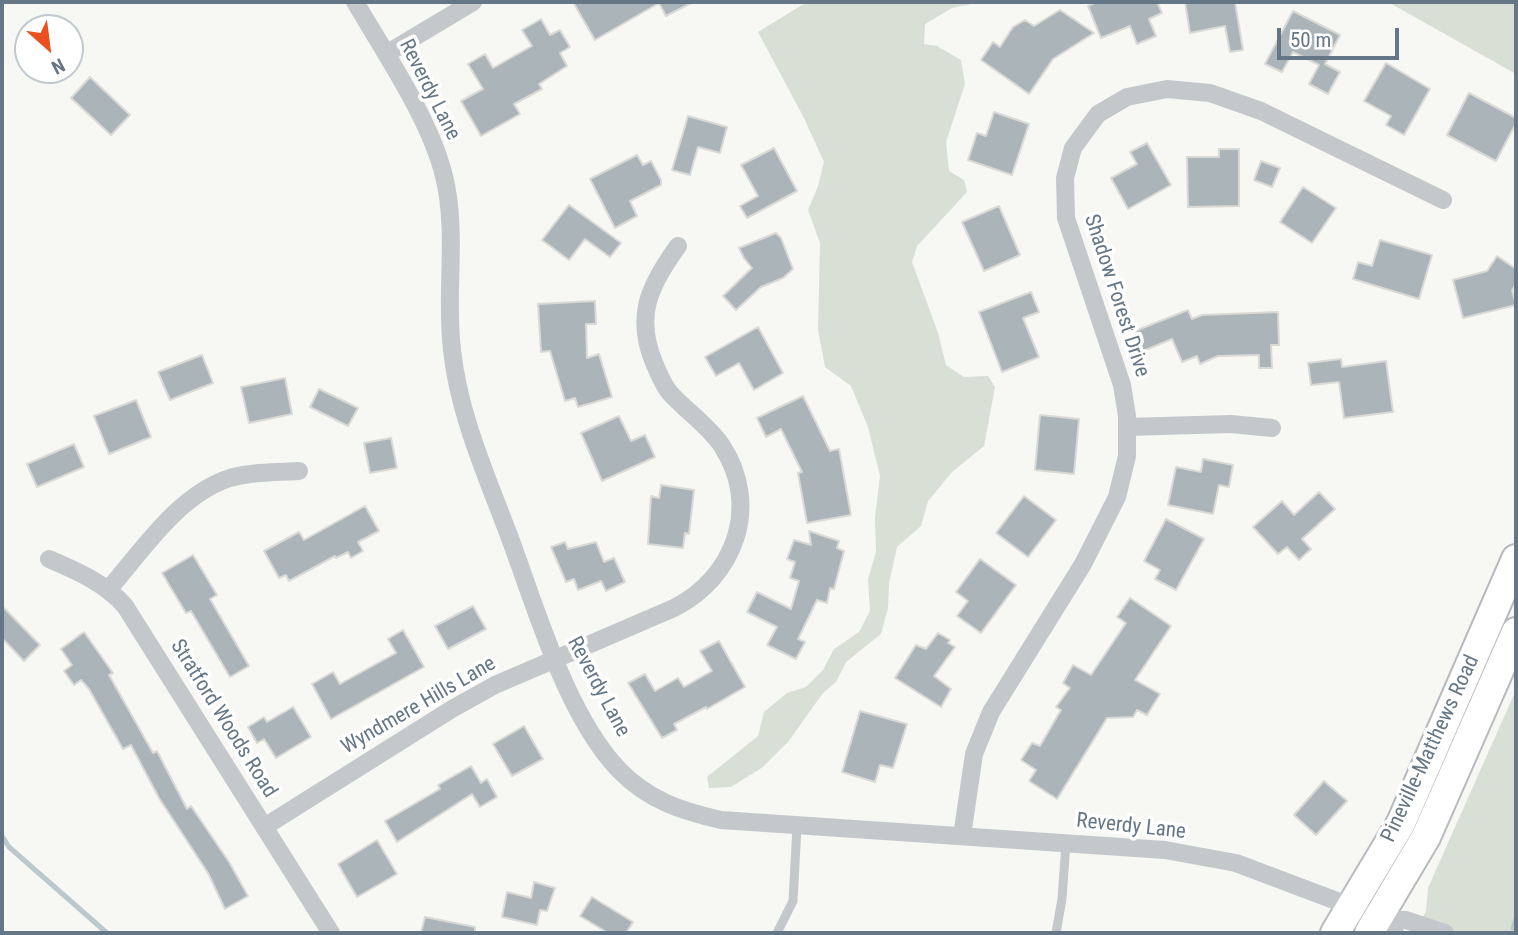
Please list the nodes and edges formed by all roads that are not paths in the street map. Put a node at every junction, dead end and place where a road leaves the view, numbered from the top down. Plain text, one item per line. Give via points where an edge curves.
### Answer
1 (355, 2) edge
2 (473, 2) edge
3 (386, 54) junction
4 (1443, 200) dead end
5 (678, 246) dead end
6 (1127, 426) junction
7 (1272, 428) dead end
8 (299, 471) dead end
9 (49, 559) dead end
10 (1516, 559) edge
11 (108, 590) junction
12 (1516, 632) edge
13 (555, 660) junction
14 (264, 827) junction
15 (797, 827) junction
16 (962, 836) junction
17 (1066, 843) junction
18 (1350, 906) junction
19 (1380, 929) edge
20 (331, 933) edge
21 (777, 933) edge
22 (1056, 933) edge
23 (1335, 933) edge
24 (1445, 933) edge

1 - 3 street, Reverdy Lane
2 - 3 street
3 - 13 street, Reverdy Lane via 429,132 443,173 450,213 450,326 459,391
4 - 6 street, Shadow Forest Drive via 1261,111 1210,93 1167,89 1128,97 1098,114 1073,148 1065,178 1066,218 1122,385
5 - 13 street, Wyndmere Hills Lane via 655,282 644,328 652,359 668,391 708,429 729,457 740,506 734,542 718,573 687,601
6 - 7 street
6 - 16 street, Shadow Forest Drive via 1127,456 1117,497 1083,564 991,712 974,754
8 - 11 street via 232,478 195,495
9 - 11 street, Stratford Woods Road
10 - 18 main road, Pineville-Matthews Road via 1401,823
11 - 14 street, Stratford Woods Road via 125,607
12 - 19 main road, Pineville-Matthews Road via 1426,837
13 - 14 street, Wyndmere Hills Lane via 452,709
13 - 15 street, Reverdy Lane via 599,744 640,790 690,813
14 - 20 street, Stratford Woods Road
15 - 16 street, Reverdy Lane
15 - 21 lane via 793,901
16 - 17 street, Reverdy Lane
17 - 18 street, Reverdy Lane via 1165,850 1236,863
17 - 22 lane
18 - 19 street, Reverdy Lane
18 - 23 main road, Pineville-Matthews Road
19 - 24 street, Reverdy Lane via 1406,920

